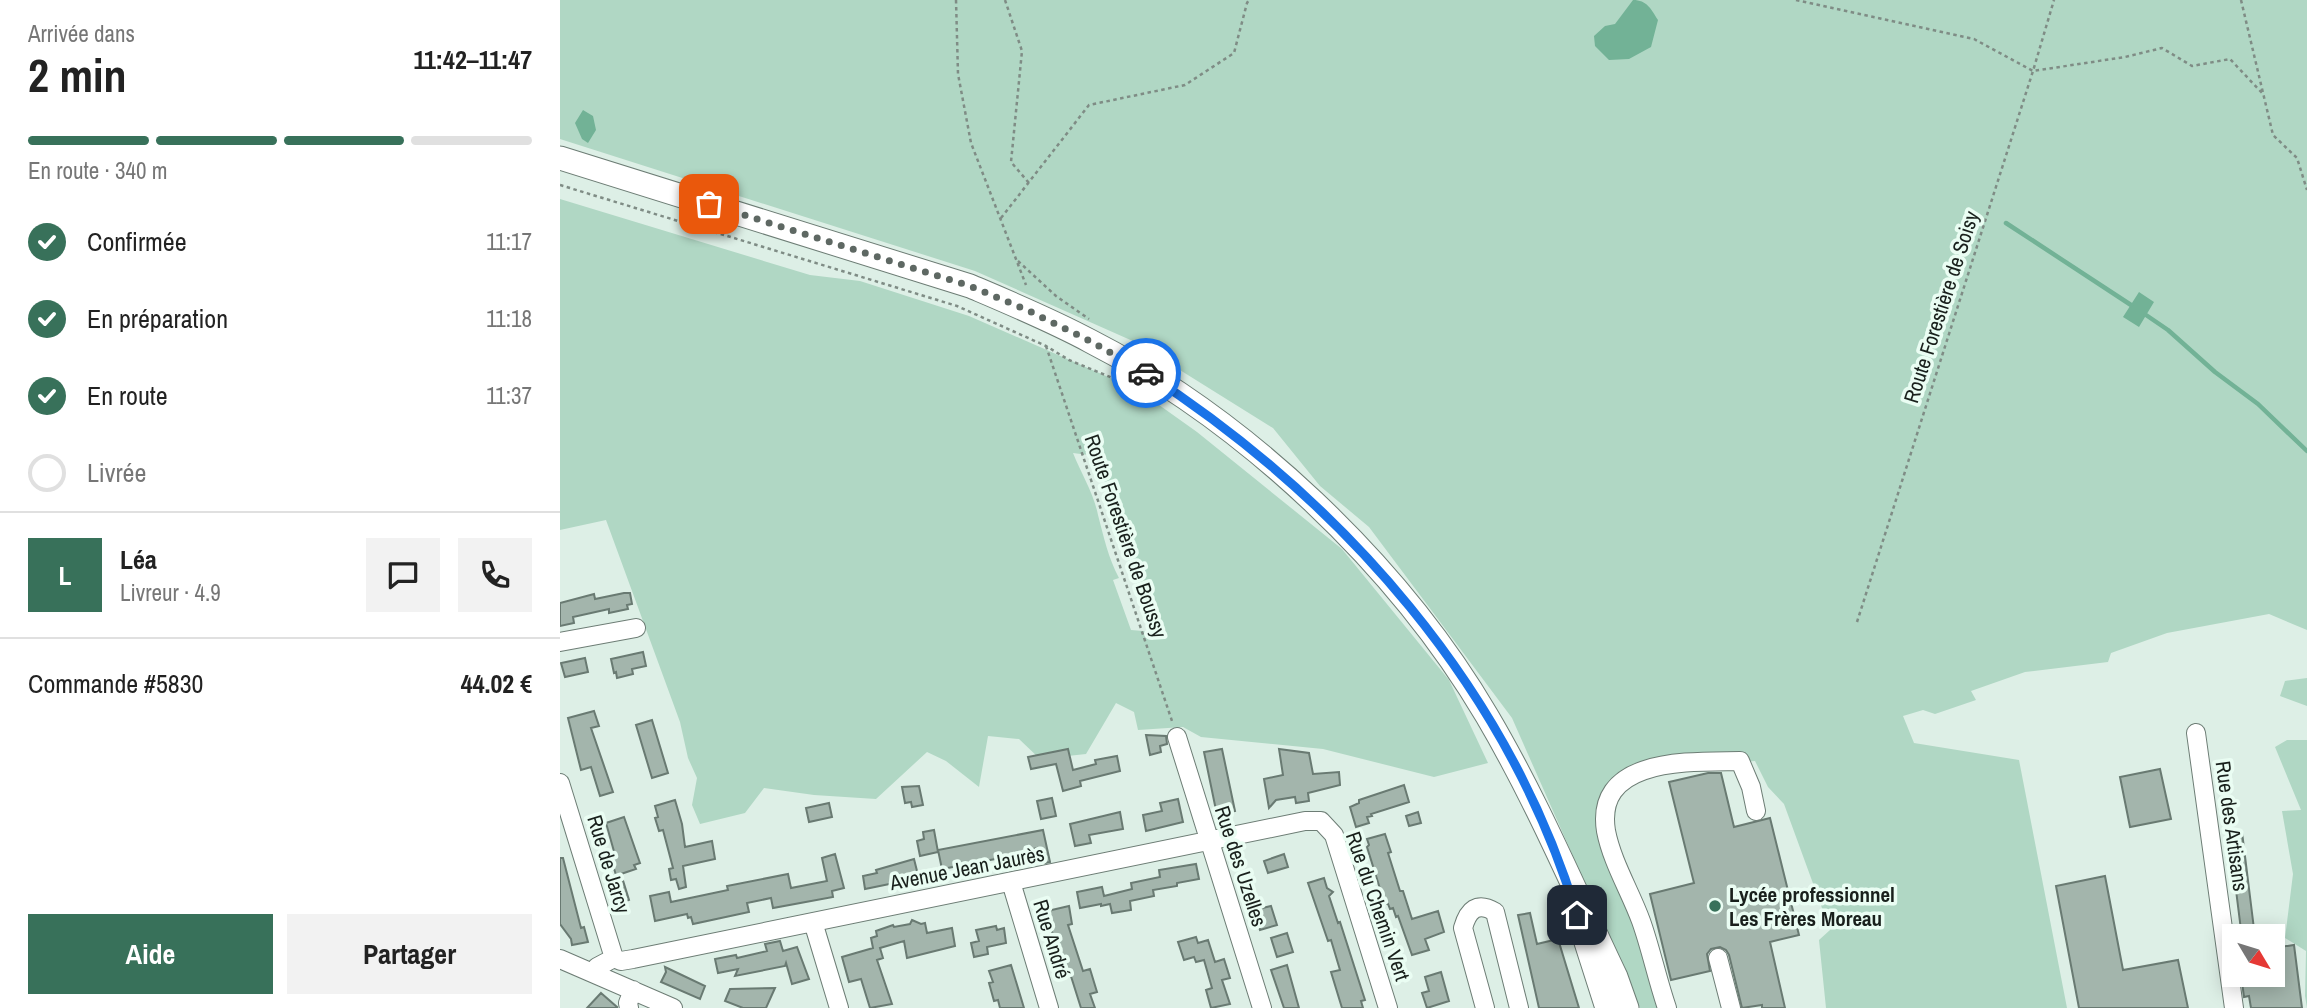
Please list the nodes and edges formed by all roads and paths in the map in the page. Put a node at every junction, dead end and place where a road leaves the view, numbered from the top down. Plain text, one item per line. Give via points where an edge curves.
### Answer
1 (956, 0) edge
2 (1005, 0) edge
3 (1250, 0) edge
4 (1796, 0) edge
5 (2053, 0) edge
6 (2241, 0) edge
7 (2033, 71) junction
8 (2263, 94) junction
9 (560, 158) edge
10 (1029, 183) junction
11 (560, 185) edge
12 (2307, 191) edge
13 (1001, 218) junction
14 (1026, 285) dead end
15 (1046, 346) junction
16 (1135, 385) dead end
17 (1857, 622) dead end
18 (636, 628) dead end
19 (560, 642) edge
20 (2196, 733) dead end
21 (1177, 737) joint
22 (560, 783) edge
23 (1756, 811) dead end
24 (1321, 821) joint
25 (1210, 841) junction
26 (1561, 863) junction
27 (1011, 882) junction
28 (813, 922) junction
29 (1718, 958) dead end
30 (618, 959) junction
31 (561, 962) edge
32 (594, 973) junction
33 (613, 982) junction
34 (631, 999) edge
35 (673, 1008) edge
36 (839, 1008) edge
37 (1049, 1008) edge
38 (1262, 1008) edge
39 (1388, 1008) edge
40 (1485, 1008) edge
41 (1519, 1008) edge
42 (1607, 1008) edge
43 (1627, 1008) edge
44 (1667, 1008) edge
45 (1731, 1008) edge
46 (2234, 1008) edge

1 - 13 path via 958,74 971,143
2 - 10 path via 1021,51 1011,162
3 - 10 path via 1234,52 1185,85 1089,105
4 - 7 path via 1974,39
5 - 7 path, Route Forestière de Soisy
6 - 8 path
7 - 8 path via 2162,48 2193,66 2230,59
7 - 17 path, Route Forestière de Soisy
8 - 12 path via 2273,135 2297,158
9 - 26 main road via 970,286 1092,342 1196,406 1306,495 1409,606 1485,713 1522,778
10 - 13 path
11 - 15 path via 957,306
13 - 14 path
15 - 16 path via 1123,384
15 - 21 path, Route Forestière de Boussy
18 - 19 street
20 - 46 street, Rue des Artisans
21 - 25 street, Rue des Uzelles
22 - 30 street, Rue de Jarcy
23 - 44 street via 1740,761 1661,765 1633,775 1608,798 1606,830
24 - 25 street, Avenue Jean Jaurès
24 - 39 street, Rue du Chemin Vert via 1334,835
25 - 27 street, Avenue Jean Jaurès
25 - 38 street, Rue des Uzelles
26 - 42 main road
26 - 43 main road
27 - 28 street, Avenue Jean Jaurès
27 - 37 street, Rue André
28 - 30 street, Avenue Jean Jaurès
28 - 36 street
29 - 45 street
30 - 32 street, Avenue Jean Jaurès via 597,967
30 - 33 street
31 - 32 street
32 - 33 street
33 - 34 street
34 - 35 street
40 - 41 street via 1463,928 1466,915 1486,906 1495,912

